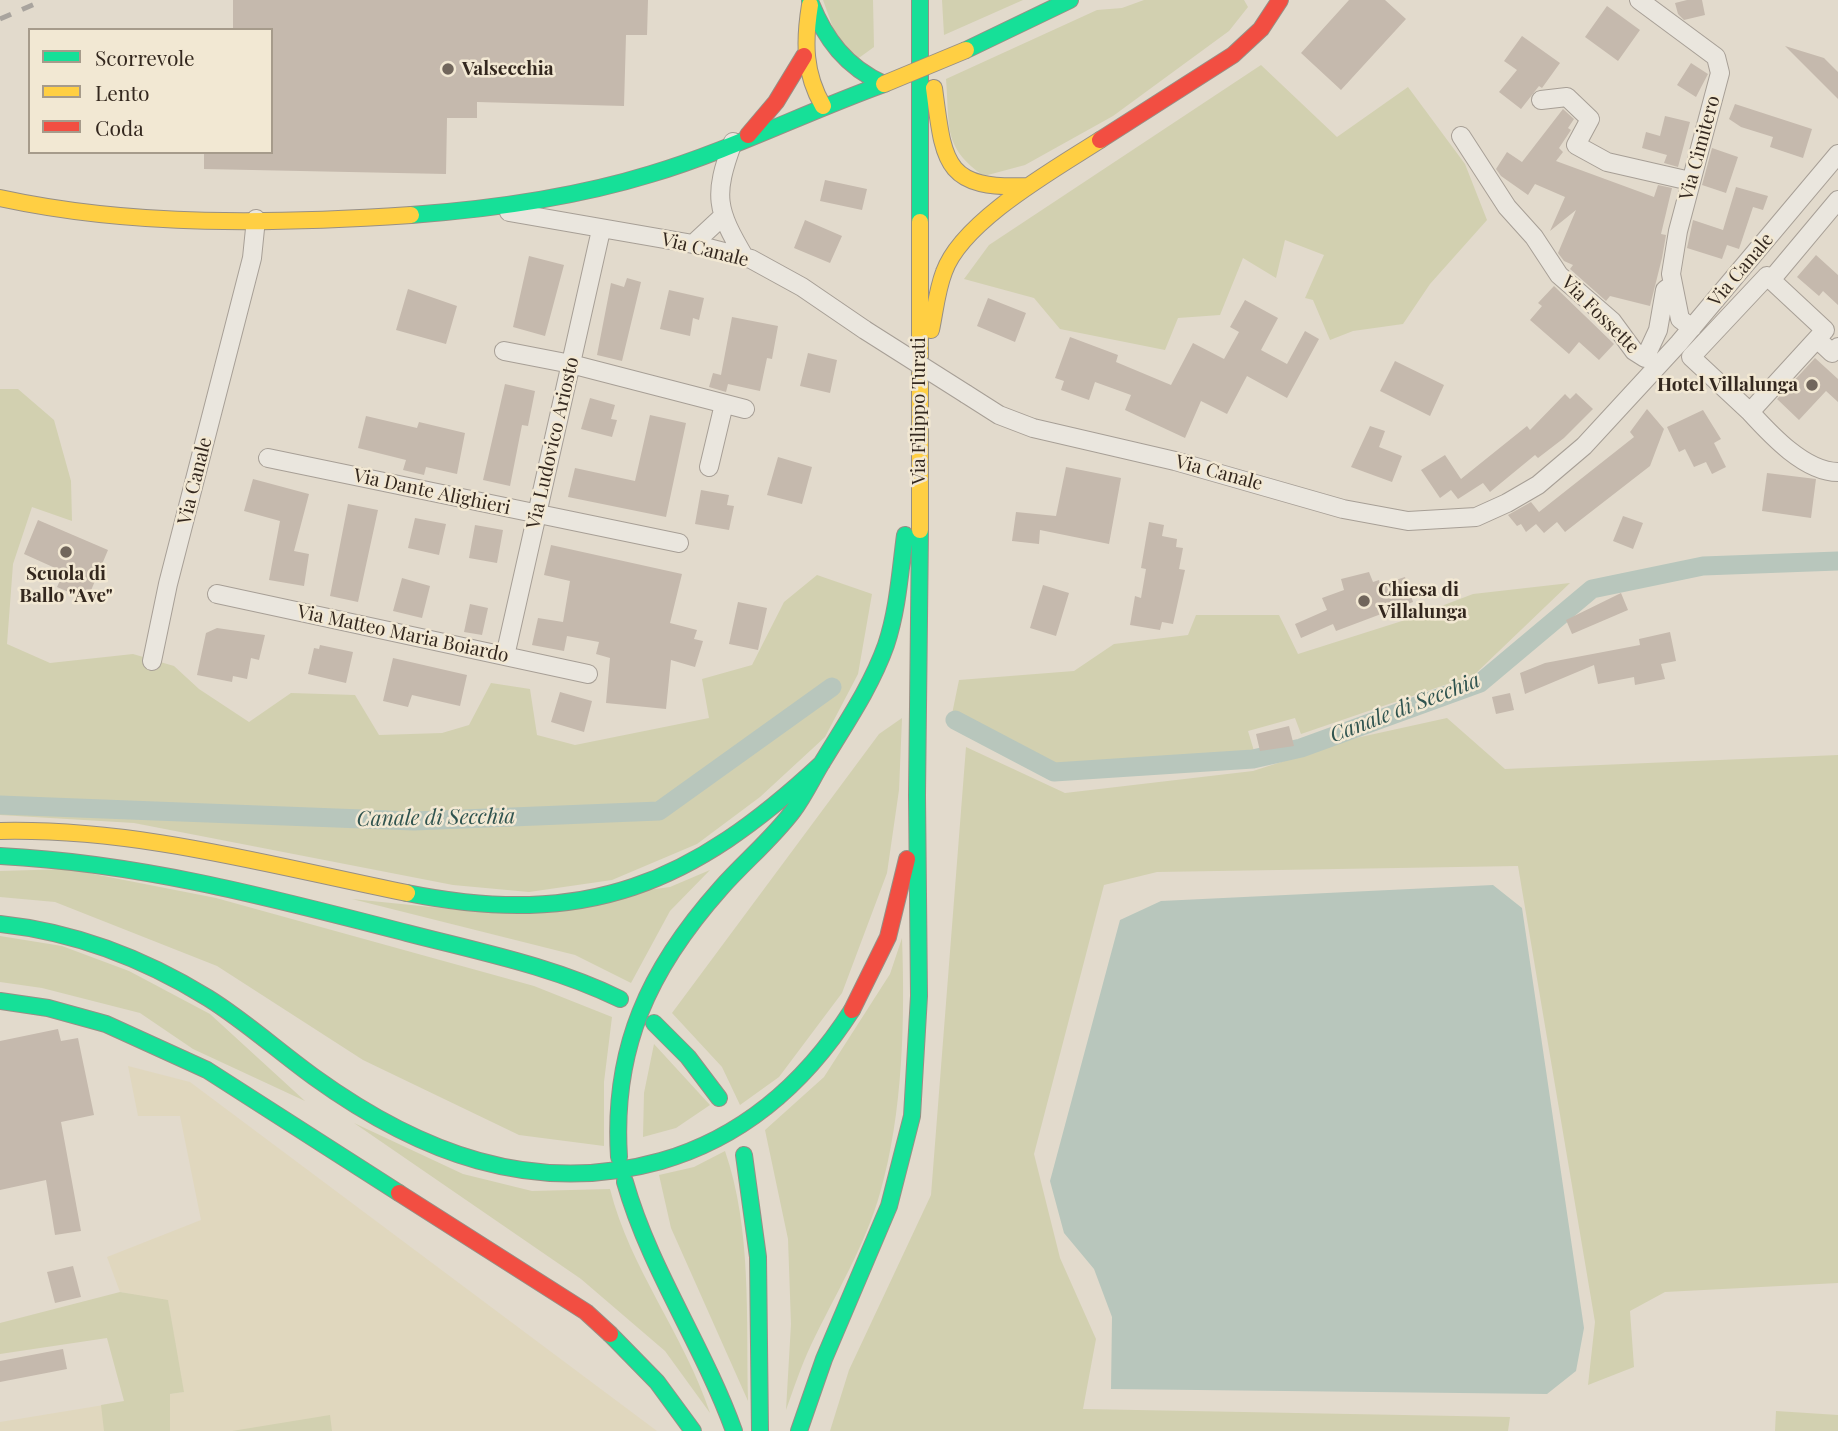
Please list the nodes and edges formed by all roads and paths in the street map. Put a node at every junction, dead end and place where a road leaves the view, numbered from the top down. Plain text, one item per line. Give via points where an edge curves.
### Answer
1 (1070, 0) edge
2 (1267, 0) edge
3 (1280, 0) edge
4 (1639, 0) edge
5 (810, 1) edge
6 (920, 7) edge
7 (1261, 29) junction
8 (821, 32) junction
9 (804, 56) junction
10 (884, 84) junction
11 (1541, 100) dead end
12 (823, 106) junction
13 (1461, 136) dead end
14 (740, 139) junction
15 (1838, 154) edge
16 (1690, 181) junction
17 (1028, 186) junction
18 (0, 198) edge
19 (1838, 200) edge
20 (495, 210) junction
21 (722, 216) junction
22 (256, 219) junction
23 (601, 230) junction
24 (693, 244) junction
25 (745, 258) junction
26 (1737, 275) junction
27 (1771, 280) junction
28 (1672, 285) junction
29 (1754, 290) junction
30 (1692, 328) junction
31 (1817, 339) junction
32 (1838, 347) edge
33 (1685, 350) junction
34 (504, 351) dead end
35 (571, 364) junction
36 (724, 404) junction
37 (745, 409) dead end
38 (1750, 412) junction
39 (918, 429) junction
40 (268, 458) dead end
41 (709, 467) dead end
42 (1838, 472) edge
43 (537, 514) junction
44 (679, 543) dead end
45 (217, 594) dead end
46 (505, 656) junction
47 (152, 661) dead end
48 (588, 674) dead end
49 (822, 763) junction
50 (917, 821) junction
51 (0, 831) edge
52 (0, 856) edge
53 (0, 923) edge
54 (620, 999) dead end
55 (0, 1001) edge
56 (654, 1023) dead end
57 (719, 1098) dead end
58 (744, 1155) dead end
59 (619, 1157) dead end
60 (625, 1182) dead end
61 (693, 1431) edge
62 (734, 1431) edge
63 (761, 1431) edge
64 (799, 1431) edge

1 - 10 main road, Via Canale, bridge
2 - 7 main road
3 - 7 main road
4 - 16 street, Via Cimitero via 1716,57 1720,74
5 - 8 main road
5 - 9 main road
6 - 17 main road via 941,139 954,170 984,188
6 - 39 main road, Via Filippo Turati
7 - 17 main road via 1213,70
8 - 10 main road via 865,76
8 - 12 main road via 826,66
9 - 12 main road via 810,83
9 - 14 main road via 776,102
10 - 12 main road, Via Canale
11 - 16 street via 1567,97 1590,119 1576,145 1607,162
12 - 14 main road, Via Canale
13 - 28 street, Via Fossette via 1559,275 1612,321 1634,351 1645,358 1658,330 1665,290
14 - 20 main road, Via Canale via 652,174
14 - 21 street via 719,187
15 - 26 street, Via Canale
16 - 28 street, Via Cimitero
17 - 39 main road via 974,229 944,271 923,368
18 - 22 main road, Via Canale via 131,217
19 - 27 street, Via Canale
20 - 22 main road, Via Canale via 380,218
20 - 23 street, Via Canale
21 - 24 street
21 - 25 street
22 - 47 street, Via Canale via 252,258
23 - 24 street, Via Canale
23 - 35 street, Via Ludovico Ariosto
24 - 25 street, Via Canale
25 - 33 street, Via Canale, bridge via 802,287 999,415 1033,428 1175,461 1343,509 1408,521 1476,516 1538,485
26 - 29 street
26 - 30 street, Via Canale
27 - 29 street, Via Canale via 1767,276
27 - 31 street via 1825,330
28 - 30 street, Via Cimitero via 1680,318
29 - 33 street
30 - 33 street, Via Canale
31 - 32 street via 1832,353
31 - 38 street
33 - 38 street
34 - 35 street
35 - 36 street
35 - 43 street, Via Ludovico Ariosto
36 - 37 street
36 - 41 street
38 - 42 street via 1781,446 1827,472
39 - 49 main road via 891,626 877,668
39 - 50 main road, Via Filippo Turati via 922,618
40 - 43 street, Via Dante Alighieri
43 - 44 street, Via Dante Alighieri
43 - 46 street, Via Ludovico Ariosto
45 - 46 street, Via Matteo Maria Boiardo
46 - 48 street, Via Matteo Maria Boiardo
49 - 51 main road via 754,825 679,870 639,887 569,904 500,906 438,899 187,846 97,833
49 - 59 main road via 802,799 682,934 647,992 621,1065 616,1098
50 - 53 main road via 888,936 861,996 797,1079 757,1115 722,1138 683,1155 601,1174 526,1172 453,1157 384,1124 209,999 136,958 61,933
50 - 64 main road via 919,964 912,1116 898,1181 827,1350
52 - 54 main road via 89,860 229,887 556,970
55 - 61 main road via 106,1024 207,1070 586,1312 632,1352
56 - 57 main road
58 - 63 main road via 758,1243
60 - 62 main road via 640,1232

